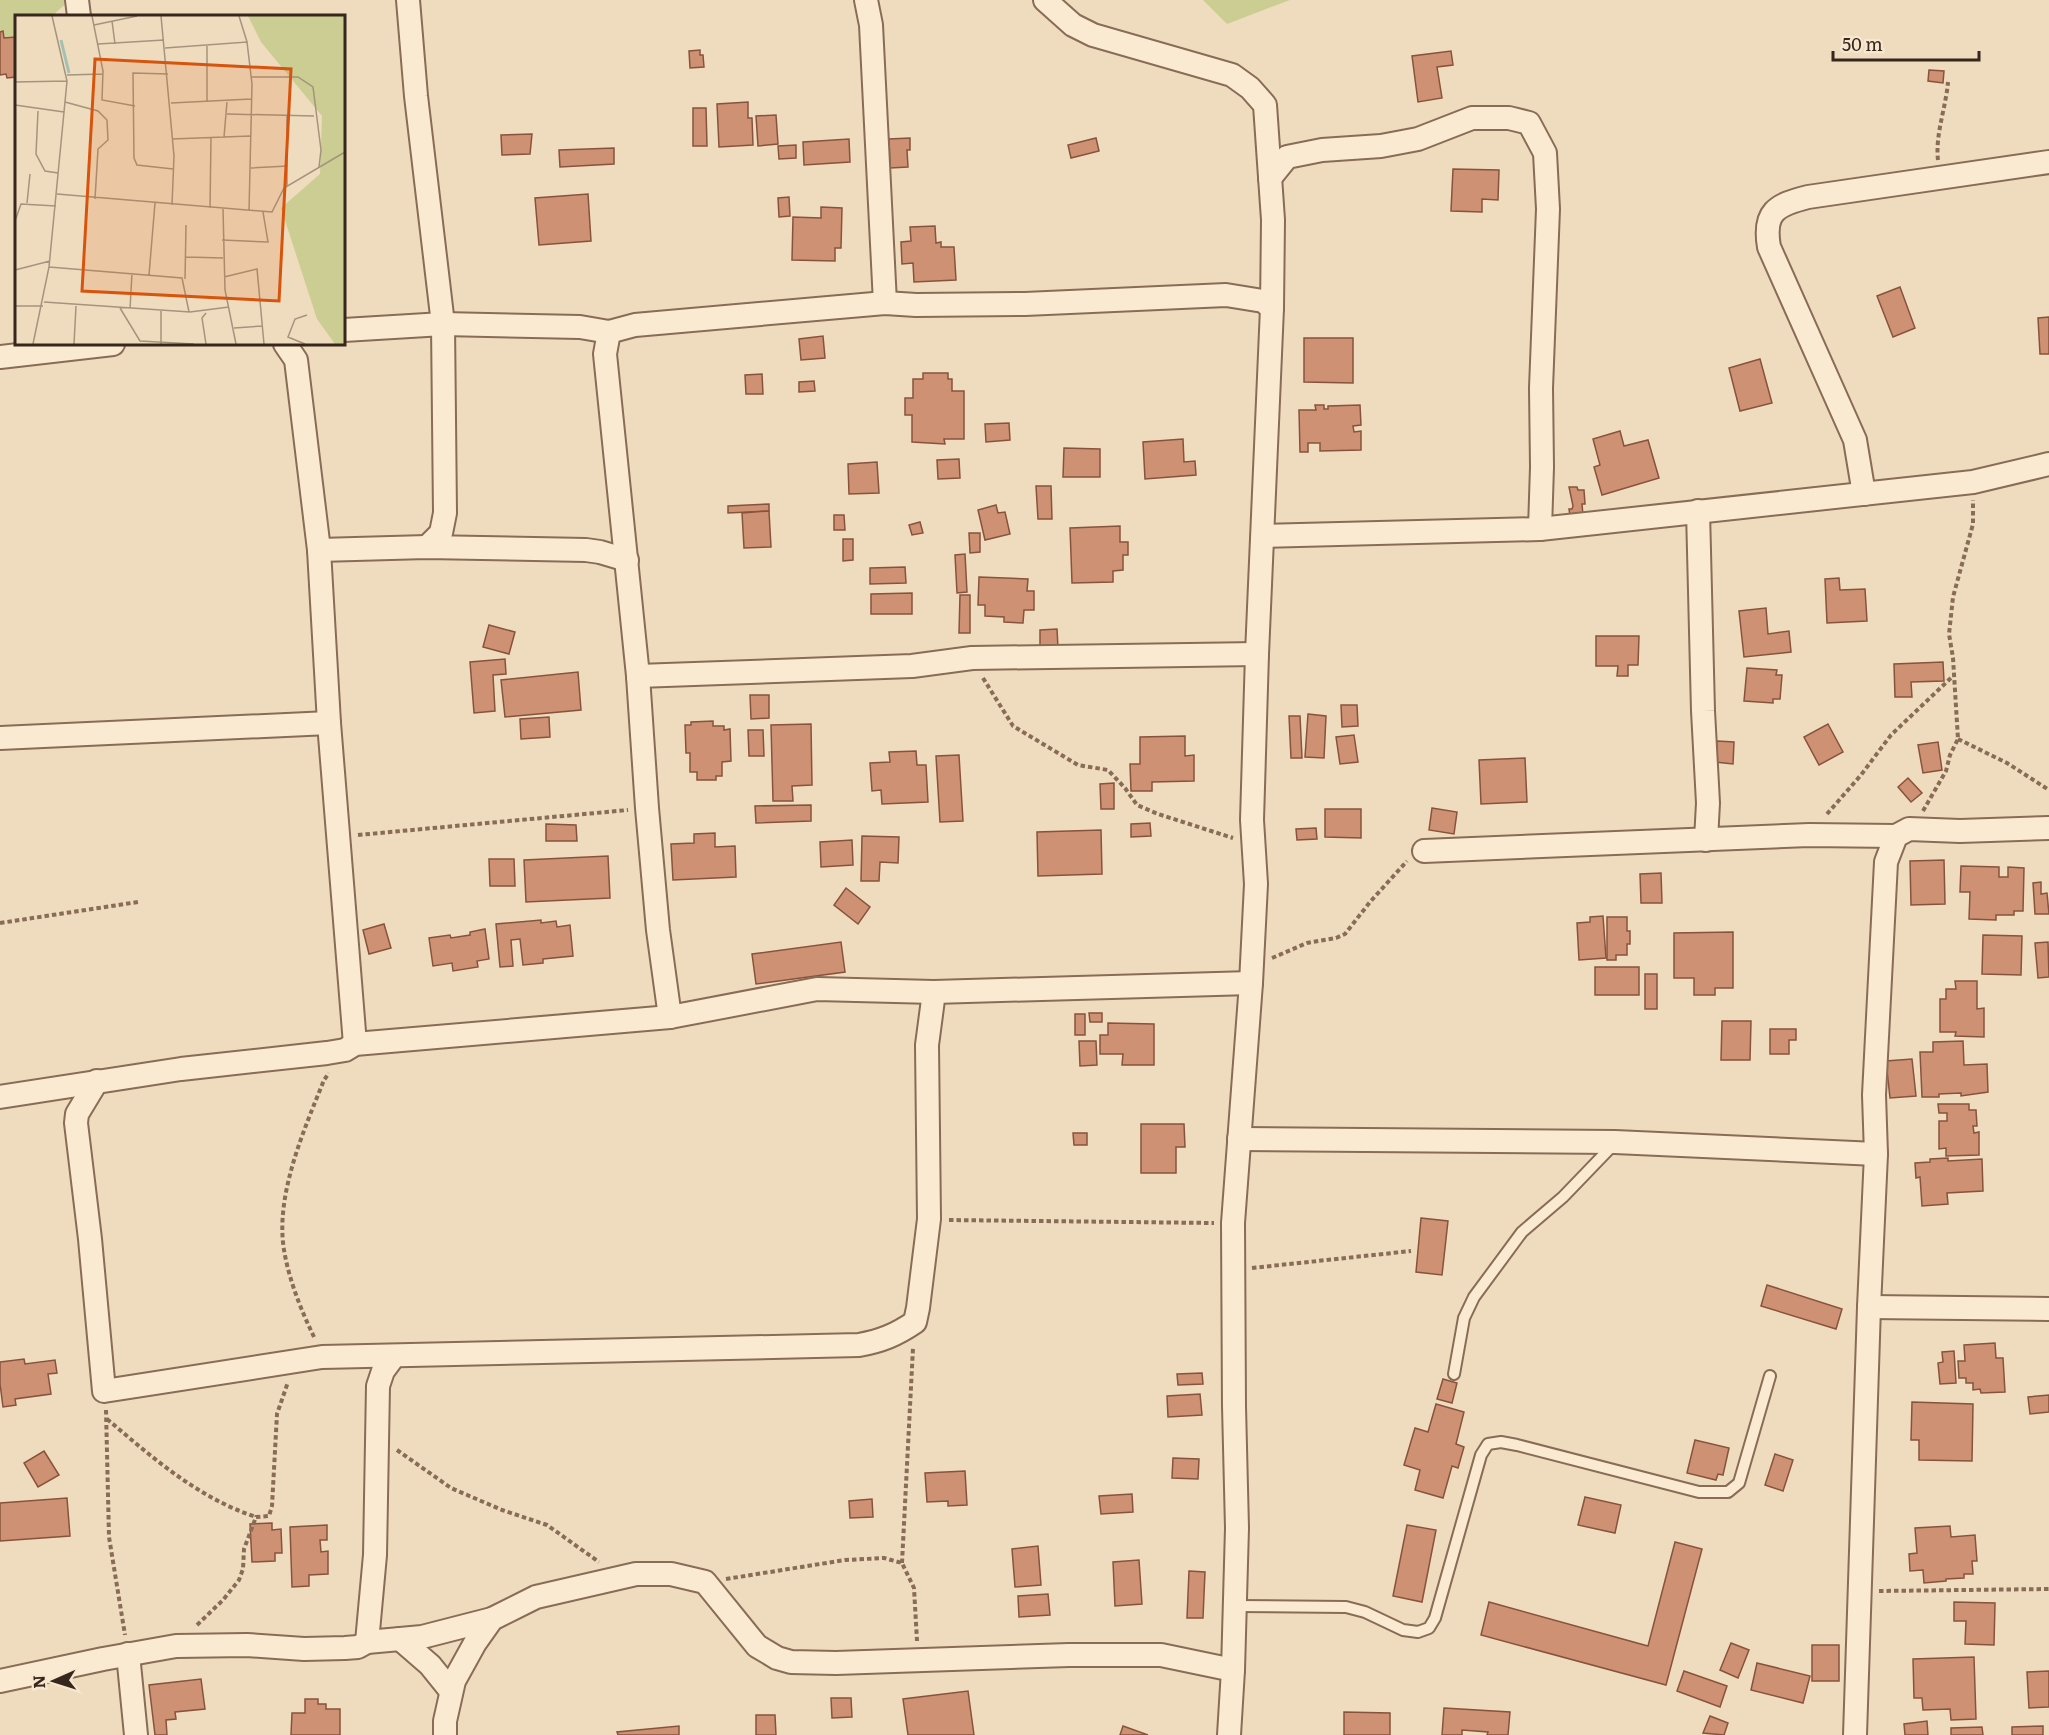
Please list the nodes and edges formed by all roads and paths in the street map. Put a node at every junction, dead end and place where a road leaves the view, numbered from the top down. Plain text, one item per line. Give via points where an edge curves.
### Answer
1 (77, 0) edge
2 (866, 0) edge
3 (1045, 0) edge
4 (413, 5) edge
5 (79, 15) edge
6 (1948, 82) dead end
7 (2049, 162) edge
8 (1270, 178) junction
9 (1942, 178) junction
10 (885, 303) junction
11 (1272, 308) junction
12 (443, 324) junction
13 (345, 330) edge
14 (609, 332) junction
15 (86, 345) edge
16 (295, 349) edge
17 (0, 357) edge
18 (2049, 464) edge
19 (1973, 482) junction
20 (1864, 494) junction
21 (1698, 511) junction
22 (1540, 529) junction
23 (1263, 536) junction
24 (428, 547) junction
25 (319, 550) junction
26 (627, 560) junction
27 (1257, 654) junction
28 (972, 658) junction
29 (638, 676) junction
30 (1954, 676) junction
31 (329, 723) junction
32 (0, 738) edge
33 (1958, 739) junction
34 (2049, 790) edge
35 (647, 808) junction
36 (2049, 828) edge
37 (1903, 832) junction
38 (1809, 835) junction
39 (339, 837) junction
40 (1706, 840) junction
41 (1424, 851) joint
42 (1253, 856) junction
43 (138, 902) dead end
44 (0, 923) edge
45 (1252, 975) junction
46 (934, 992) junction
47 (670, 1017) junction
48 (350, 1047) junction
49 (97, 1081) junction
50 (0, 1097) edge
51 (1239, 1139) junction
52 (1615, 1143) junction
53 (1876, 1154) junction
54 (928, 1219) junction
55 (1233, 1223) junction
56 (1411, 1251) dead end
57 (1233, 1270) junction
58 (1869, 1307) junction
59 (2049, 1309) edge
60 (915, 1322) junction
61 (394, 1356) junction
62 (322, 1357) junction
63 (295, 1361) junction
64 (1454, 1374) dead end
65 (1770, 1376) dead end
66 (104, 1391) junction
67 (106, 1418) junction
68 (377, 1436) junction
69 (256, 1517) junction
70 (902, 1563) junction
71 (618, 1578) junction
72 (705, 1582) junction
73 (2049, 1589) edge
74 (1860, 1591) junction
75 (1235, 1606) junction
76 (492, 1619) junction
77 (400, 1639) junction
78 (367, 1642) junction
79 (176, 1646) junction
80 (128, 1654) junction
81 (918, 1661) junction
82 (1233, 1670) junction
83 (0, 1681) edge
84 (451, 1691) junction
85 (136, 1735) edge
86 (445, 1735) edge
87 (1228, 1735) edge
88 (1855, 1735) edge

1 - 5 street
2 - 10 street via 871,25
3 - 8 street via 1073,25 1093,34 1232,75 1250,88 1265,105
4 - 12 street via 416,96
6 - 9 path via 1937,140
7 - 9 street
8 - 11 street
8 - 22 street via 1287,157 1418,139 1472,118 1509,118 1529,123 1545,153 1548,209
9 - 20 street via 1787,202 1768,220 1769,247 1855,440
10 - 11 street via 1025,304 1226,295 1263,301
10 - 14 street via 635,325
11 - 23 street
12 - 13 street
12 - 14 street via 580,327
12 - 24 street via 445,513 441,533
14 - 26 street via 605,354
15 - 17 street
16 - 25 street
18 - 19 street
19 - 20 street
19 - 30 path via 1973,524 1953,597 1949,634
20 - 21 street
21 - 22 street
21 - 40 street
22 - 23 street
23 - 27 street
24 - 25 street
24 - 26 street via 586,550
25 - 31 street
26 - 29 street
27 - 28 street
27 - 42 street
28 - 29 street via 909,667
28 - 42 path via 1013,726 1078,765 1108,770 1137,805 1238,840
29 - 35 street
30 - 33 path
30 - 38 path via 1891,735
31 - 32 street
31 - 39 street
33 - 34 path via 2007,763
33 - 37 path via 1946,771 1922,813
35 - 39 path
35 - 47 street
36 - 37 street
37 - 38 street
37 - 53 street via 1886,862 1874,1095
38 - 40 street
39 - 48 street
40 - 41 street
41 - 45 path via 1409,859 1345,934 1307,944
42 - 45 street via 1256,884
43 - 44 path
45 - 46 street
45 - 51 street
46 - 47 street via 817,989
46 - 54 street via 927,1045
47 - 48 street
48 - 49 street
48 - 62 path via 324,1080 308,1120 283,1218 290,1275
49 - 50 street
49 - 66 street via 77,1114 76,1123
51 - 52 street
51 - 55 street
52 - 53 street
52 - 64 lane via 1563,1197 1522,1232 1474,1297 1464,1318
53 - 58 street
54 - 55 path
54 - 60 street
55 - 57 street
56 - 57 path
57 - 75 street via 1238,1528
58 - 59 street
58 - 74 street
60 - 61 street via 882,1341 859,1345
60 - 70 path
61 - 62 street
61 - 68 street via 378,1386
62 - 63 street
63 - 66 street
63 - 69 path via 277,1414 272,1506 269,1516
65 - 75 lane via 1739,1483 1728,1492 1699,1492 1517,1445 1488,1444 1481,1455 1429,1628 1418,1632 1403,1630 1346,1607
66 - 67 path
67 - 69 path via 168,1471 236,1510
67 - 80 path via 109,1537
68 - 71 path via 451,1488 547,1526
68 - 78 street via 375,1555
69 - 79 path via 244,1549 239,1580
70 - 72 path via 884,1558 846,1560
70 - 81 path via 914,1588
71 - 72 street via 671,1574
71 - 76 street via 536,1597
72 - 81 street via 757,1646 777,1658 836,1663
73 - 74 path
74 - 88 street
75 - 82 street
76 - 77 street
76 - 84 street
77 - 78 street
77 - 84 street via 430,1665
78 - 79 street via 358,1647 304,1649
79 - 80 street
80 - 83 street
80 - 85 street
81 - 82 street via 1161,1655
82 - 87 street
84 - 86 street

